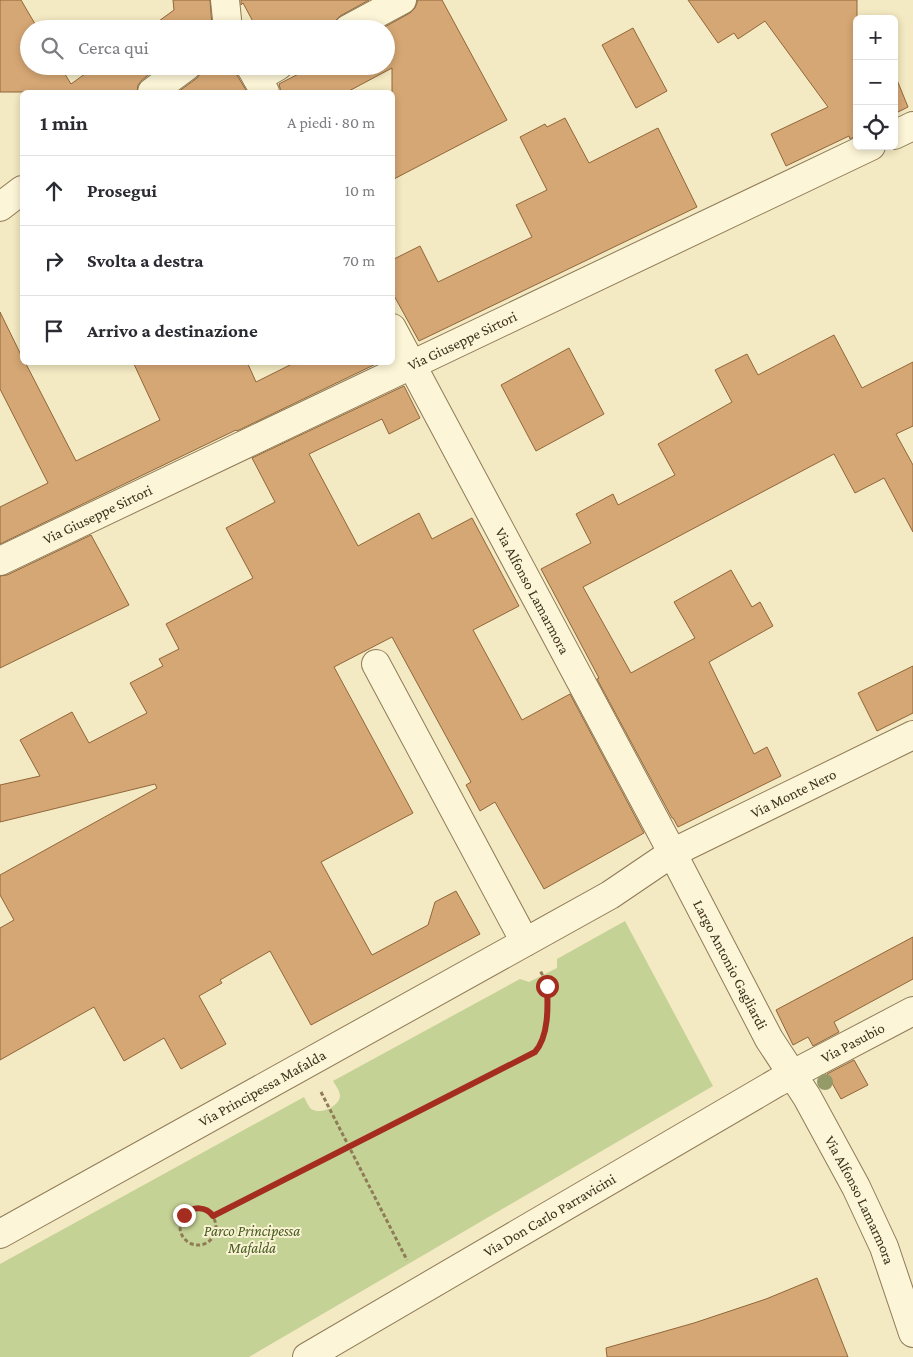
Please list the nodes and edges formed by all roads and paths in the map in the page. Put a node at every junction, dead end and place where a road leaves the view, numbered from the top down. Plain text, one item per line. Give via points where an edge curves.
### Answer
1 (225, 0) edge
2 (402, 0) edge
3 (227, 20) edge
4 (365, 20) edge
5 (174, 75) edge
6 (155, 90) edge
7 (913, 126) edge
8 (898, 133) edge
9 (863, 150) edge
10 (20, 192) edge
11 (0, 207) edge
12 (395, 333) edge
13 (413, 365) junction
14 (0, 561) edge
15 (376, 664) dead end
16 (913, 735) edge
17 (672, 853) junction
18 (524, 942) junction
19 (543, 976) dead end
20 (913, 1011) edge
21 (792, 1074) junction
22 (318, 1084) dead end
23 (350, 1147) junction
24 (213, 1216) junction
25 (0, 1234) edge
26 (409, 1264) dead end
27 (913, 1333) edge
28 (307, 1357) edge

1 - 3 street
2 - 4 street
5 - 6 street
7 - 8 street
9 - 13 street, Via Giuseppe Sirtori
10 - 11 street
12 - 13 street, Via Alfonso Lamarmora
13 - 14 street, Via Giuseppe Sirtori
13 - 17 street, Via Alfonso Lamarmora
15 - 18 street
16 - 17 street, Via Monte Nero
17 - 18 street, Via Principessa Mafalda via 610,895
17 - 21 street, Largo Antonio Gagliardi via 769,1039
18 - 25 street, Via Principessa Mafalda
19 - 23 path via 547,986 547,1008 543,1035 535,1052
20 - 21 street, Via Pasubio
21 - 27 street, Via Alfonso Lamarmora via 830,1138 875,1226
21 - 28 street, Via Don Carlo Parravicini
22 - 23 path
23 - 24 path
23 - 26 path
24 - 24 path via 200,1208 188,1210 180,1220 183,1238 193,1244 205,1244 216,1231

